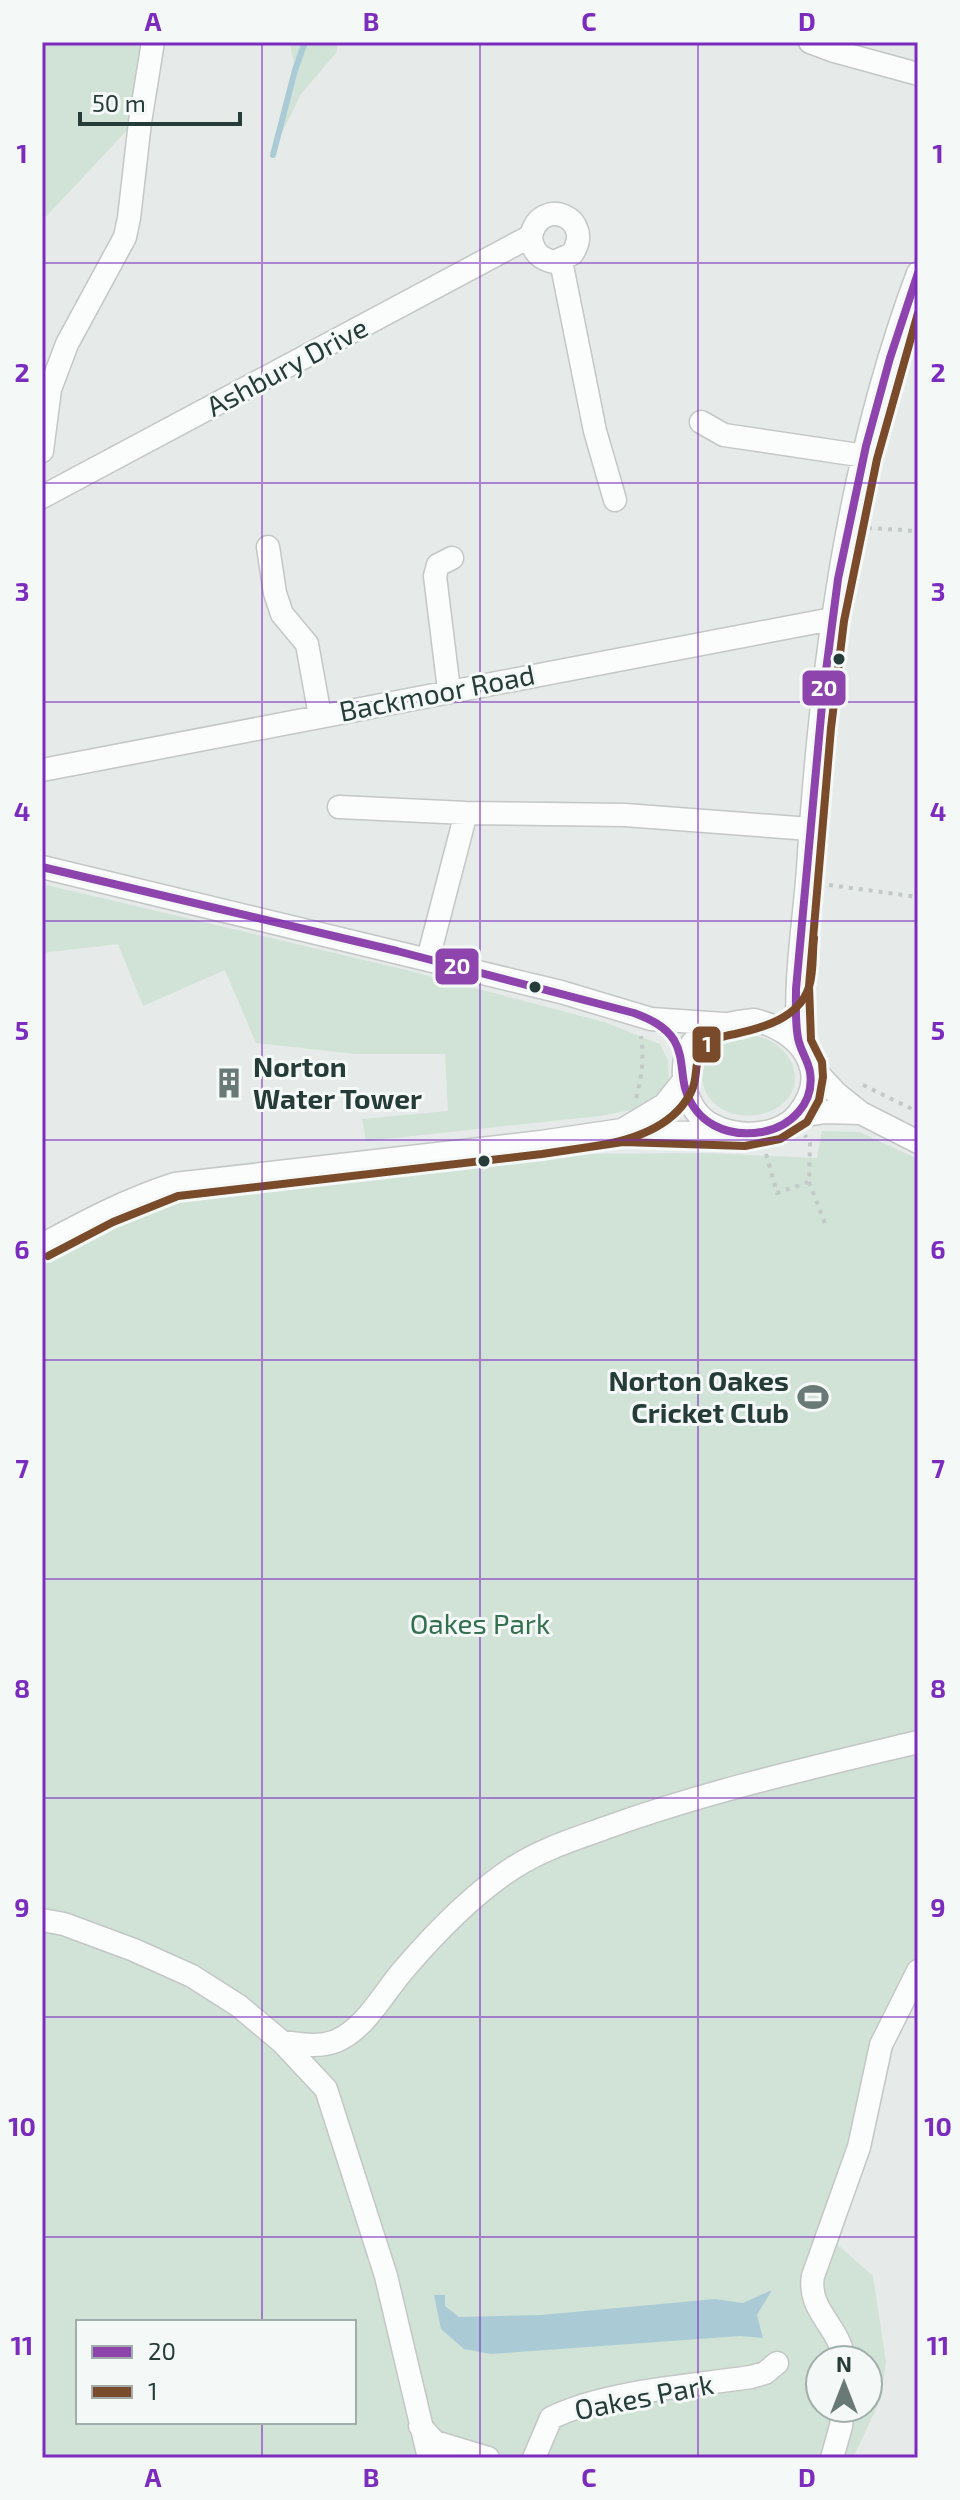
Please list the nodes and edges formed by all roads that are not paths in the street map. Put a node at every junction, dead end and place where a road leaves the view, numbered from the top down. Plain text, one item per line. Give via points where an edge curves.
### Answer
1 (153, 42) edge
2 (810, 42) edge
3 (918, 74) edge
4 (531, 236) junction
5 (561, 261) junction
6 (918, 273) edge
7 (701, 422) dead end
8 (42, 451) edge
9 (865, 456) junction
10 (42, 497) edge
11 (615, 500) dead end
12 (268, 547) dead end
13 (452, 558) dead end
14 (832, 619) junction
15 (449, 690) junction
16 (320, 716) junction
17 (42, 770) edge
18 (339, 807) dead end
19 (466, 813) junction
20 (810, 829) junction
21 (42, 867) edge
22 (428, 959) junction
23 (797, 986) junction
24 (643, 1016) junction
25 (754, 1020) junction
26 (724, 1024) junction
27 (799, 1043) junction
28 (810, 1065) junction
29 (684, 1072) junction
30 (861, 1113) junction
31 (795, 1117) junction
32 (622, 1130) junction
33 (722, 1132) junction
34 (918, 1142) edge
35 (42, 1245) edge
36 (918, 1742) edge
37 (42, 1920) edge
38 (918, 1971) edge
39 (282, 2042) junction
40 (839, 2344) edge
41 (777, 2363) dead end
42 (841, 2424) edge
43 (420, 2426) junction
44 (429, 2458) edge
45 (488, 2458) edge
46 (534, 2458) edge
47 (832, 2458) edge

1 - 8 street via 125,237 67,344 50,389
2 - 3 street
4 - 5 street via 539,256
4 - 5 street, Ashbury Drive via 537,221 548,215 571,220 578,241
4 - 10 street, Ashbury Drive
5 - 11 street via 595,431
6 - 9 street
7 - 9 street via 724,435
9 - 14 street
12 - 16 street via 282,614 307,644
13 - 15 street via 438,565 435,576
14 - 15 street, Backmoor Road
14 - 20 street
15 - 16 street, Backmoor Road
16 - 17 street, Backmoor Road
18 - 19 street
19 - 20 street via 625,815
19 - 22 street
20 - 23 street
21 - 22 street
22 - 24 street
23 - 25 street via 781,1006
23 - 27 street
24 - 26 street
24 - 29 street via 670,1036
25 - 26 street
25 - 27 street via 782,1029
26 - 29 street via 693,1041
27 - 28 street
28 - 30 street
28 - 31 street via 811,1086
29 - 32 street via 664,1105
29 - 33 street via 695,1110
30 - 31 street
30 - 34 street
31 - 33 street via 760,1132
32 - 33 street
32 - 35 street via 175,1184 138,1196
36 - 39 street via 638,1816 545,1850 512,1868 460,1910 354,2031 335,2042
37 - 39 street via 134,1950 192,1976
38 - 40 street via 881,2045 859,2147 813,2276 813,2300
39 - 43 street via 326,2089 386,2276
41 - 46 street, Oakes Park via 751,2377 571,2408 551,2418
42 - 47 street
43 - 44 street
43 - 45 street via 435,2442

